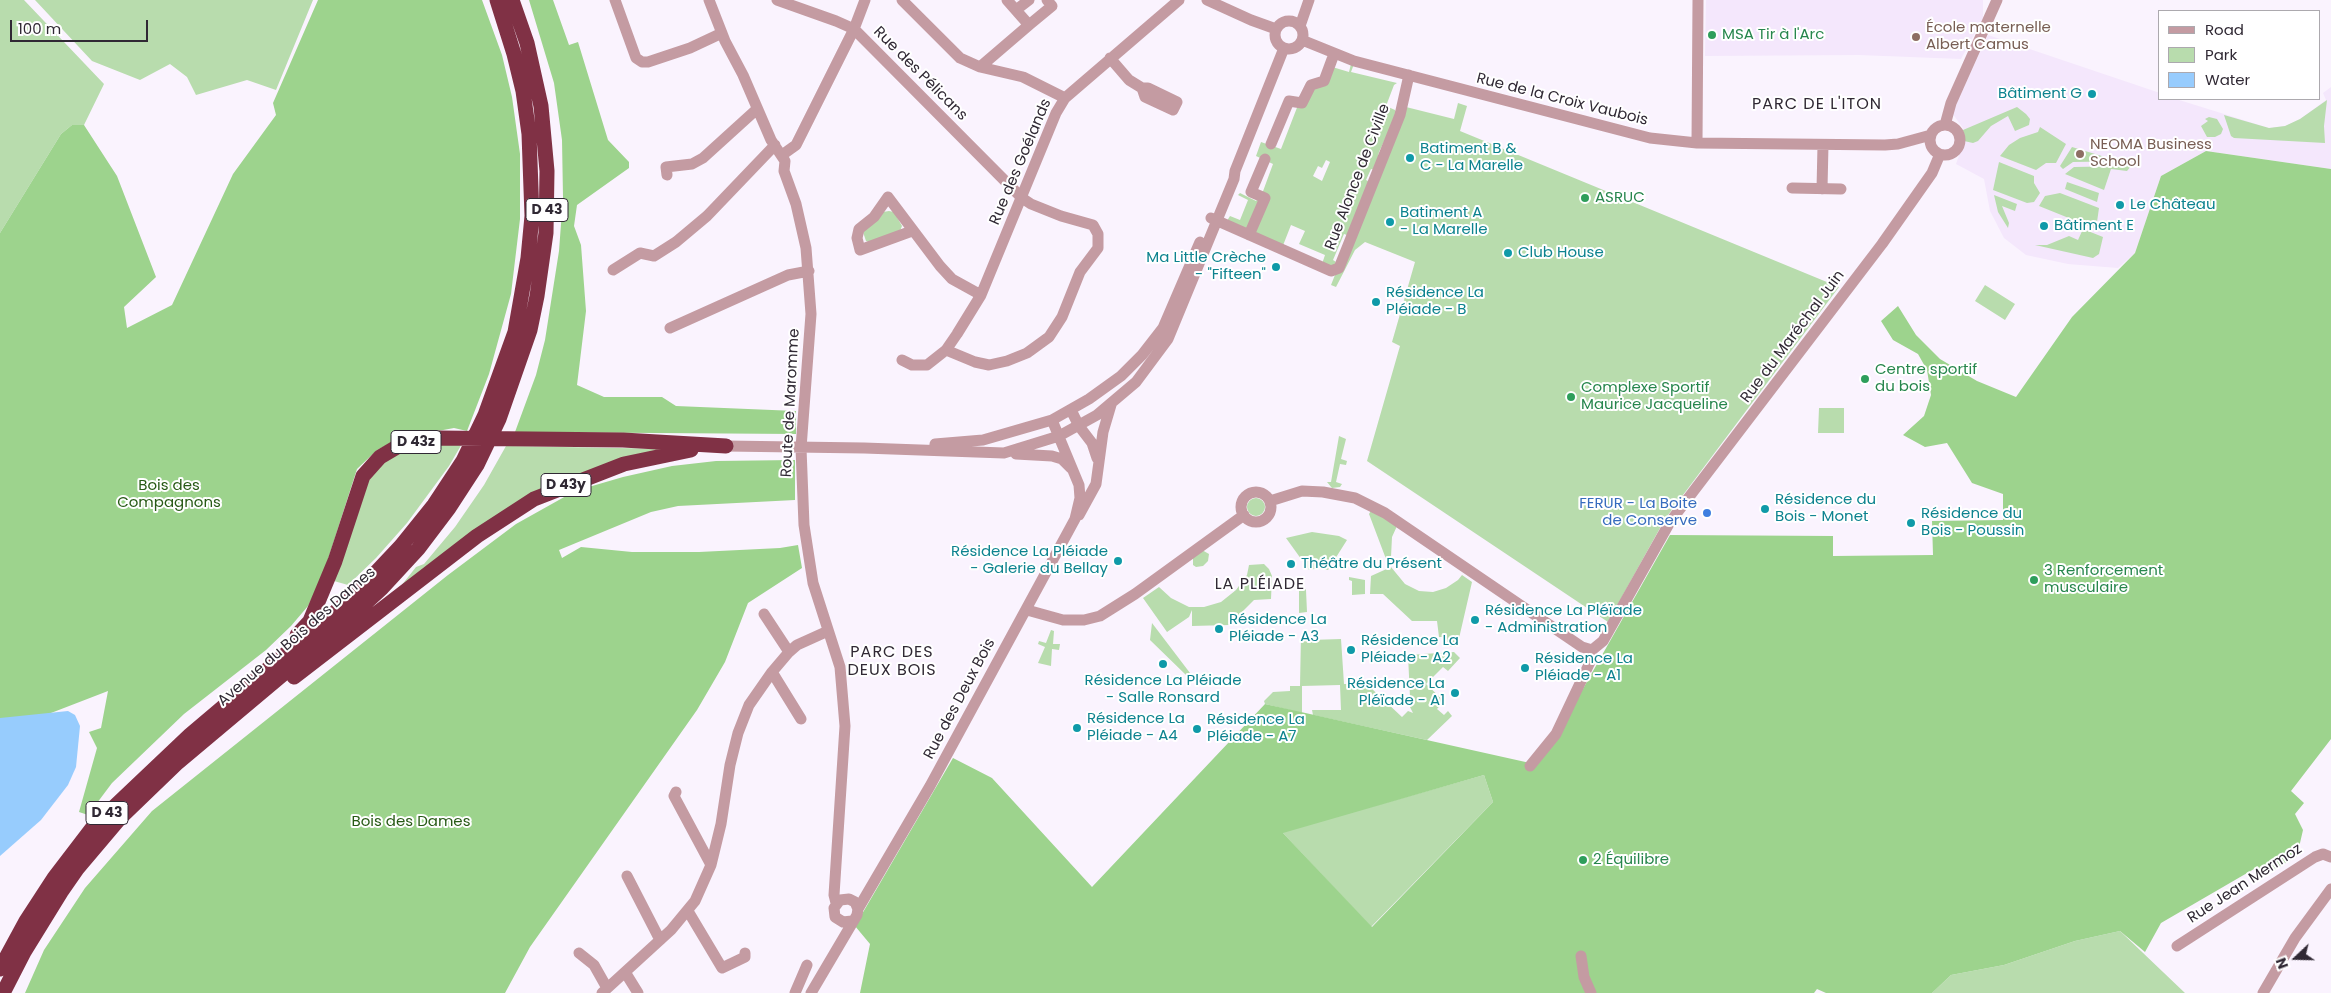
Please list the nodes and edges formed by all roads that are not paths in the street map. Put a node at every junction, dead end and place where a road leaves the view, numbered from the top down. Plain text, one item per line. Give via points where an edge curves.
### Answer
1 (497, 0) edge
2 (512, 0) edge
3 (615, 0) edge
4 (709, 0) edge
5 (777, 0) edge
6 (865, 0) edge
7 (902, 0) edge
8 (1007, 0) edge
9 (1029, 0) edge
10 (1047, 0) edge
11 (1180, 0) edge
12 (1207, 0) edge
13 (1698, 0) edge
14 (1997, 0) edge
15 (1307, 4) edge
16 (1016, 10) junction
17 (1296, 24) junction
18 (1029, 25) junction
19 (1276, 29) junction
20 (854, 30) junction
21 (722, 33) junction
22 (1302, 40) junction
23 (1284, 48) junction
24 (1334, 54) junction
25 (1110, 58) junction
26 (980, 67) junction
27 (1409, 75) junction
28 (1142, 88) dead end
29 (1065, 98) junction
30 (757, 109) junction
31 (1945, 125) junction
32 (1931, 135) junction
33 (1697, 143) junction
34 (1271, 144) dead end
35 (1823, 144) junction
36 (778, 150) junction
37 (1940, 154) junction
38 (1265, 158) dead end
39 (667, 175) dead end
40 (1792, 188) dead end
41 (1822, 189) junction
42 (1841, 189) dead end
43 (1022, 198) junction
44 (1216, 221) junction
45 (912, 231) junction
46 (1249, 235) junction
47 (613, 270) dead end
48 (809, 271) junction
49 (980, 295) junction
50 (670, 328) dead end
51 (946, 350) junction
52 (902, 360) dead end
53 (1111, 405) junction
54 (1071, 410) junction
55 (492, 417) junction
56 (1052, 420) junction
57 (1079, 426) junction
58 (1059, 436) junction
59 (726, 446) junction
60 (864, 448) junction
61 (1004, 454) junction
62 (1098, 464) junction
63 (1074, 471) junction
64 (1270, 500) junction
65 (1244, 515) junction
66 (1074, 520) junction
67 (1027, 610) junction
68 (764, 614) dead end
69 (828, 631) junction
70 (1592, 650) junction
71 (789, 652) junction
72 (772, 672) junction
73 (250, 694) junction
74 (801, 720) dead end
75 (1530, 766) dead end
76 (676, 792) dead end
77 (2331, 857) edge
78 (711, 864) junction
79 (627, 876) dead end
80 (2331, 889) edge
81 (848, 902) junction
82 (688, 910) junction
83 (837, 919) junction
84 (852, 921) junction
85 (660, 940) junction
86 (2177, 946) dead end
87 (745, 952) dead end
88 (579, 954) dead end
89 (1581, 956) dead end
90 (830, 958) junction
91 (807, 965) dead end
92 (0, 969) edge
93 (625, 972) junction
94 (605, 991) edge
95 (3, 993) edge
96 (638, 993) edge
97 (795, 993) edge
98 (811, 993) edge
99 (1591, 993) edge
100 (2263, 993) edge

1 - 55 highway, Avenue du Bois des Dames / D 43 via 523,91 530,143 532,216 515,332
2 - 55 highway, Avenue du Bois des Dames / D 43 via 541,106 547,202 537,296 516,375
3 - 21 street via 636,58 642,62 690,48
4 - 21 street, Route de Maromme
5 - 20 street, Rue des Pélicans
6 - 20 street
7 - 26 street via 960,58
8 - 16 street
9 - 16 street
10 - 18 street via 1052,6
11 - 25 street, Rue des Goélands
12 - 19 street
13 - 33 street
14 - 31 street via 1951,103
15 - 17 street
16 - 18 street
17 - 19 street via 1285,21
17 - 22 street via 1303,32
18 - 26 street
19 - 23 street via 1275,39
20 - 36 street via 796,145
20 - 43 street, Rue des Pélicans
21 - 30 street, Route de Maromme
22 - 23 street via 1296,47
22 - 24 street, Rue de la Croix Vaubois
23 - 44 street via 1235,171 1224,182
24 - 27 street, Rue de la Croix Vaubois
24 - 34 street via 1324,81 1311,84 1302,103 1289,101
25 - 28 street via 1129,80
25 - 29 street, Rue des Goélands
26 - 29 street via 1023,77
27 - 33 street, Rue de la Croix Vaubois via 1650,138
27 - 46 street, Rue Alonce de Civille via 1400,115 1339,268 1331,271
29 - 43 street, Rue des Goélands
30 - 36 street, Route de Maromme
30 - 39 street via 703,158 692,164 666,167
31 - 32 street via 1937,127
31 - 37 street via 1957,131 1959,143 1953,152
32 - 35 street, Rue de la Croix Vaubois via 1898,144
32 - 37 street via 1931,145
33 - 35 street, Rue de la Croix Vaubois
35 - 41 street
36 - 47 street via 676,242 654,256 640,252
36 - 48 street, Route de Maromme via 785,161 784,171 796,204
37 - 70 street, Rue du Maréchal Juin via 1932,173 1882,244 1670,522 1603,641
38 - 46 street via 1251,192 1265,198
40 - 41 street
41 - 42 street
43 - 49 street, Rue des Goélands
43 - 51 street, Rue des Pélicans via 1061,216 1093,224 1098,234 1098,248 1080,272 1062,317 1049,337 1027,353 989,365
44 - 46 street, Rue Alonce de Civille
44 - 53 street, D 43y via 1174,327 1149,367
44 - 54 street via 1163,328 1121,376
45 - 45 street via 888,197 874,217 859,229 857,238 860,250
45 - 49 street via 952,279
48 - 50 street via 788,275
48 - 69 street, Route de Maromme via 811,314 801,448 802,491 813,584
49 - 51 street, Rue des Goélands
51 - 52 street, Rue des Goélands via 927,365 912,365
53 - 57 street, D 43y
53 - 62 street, Rue des Deux Bois
54 - 56 street
54 - 57 street, Rue des Deux Bois
55 - 73 highway, Avenue du Bois des Dames / D 43 via 449,508 418,550 382,588
56 - 58 street, Rue des Deux Bois
56 - 60 street via 983,440
57 - 58 street, D 43y
57 - 62 street, Rue des Deux Bois via 1092,443
58 - 61 street, D 43y
58 - 63 street, Rue des Deux Bois
59 - 60 street, D 43y
59 - 73 highway, D 43y via 624,464 543,495 504,516 278,689
59 - 73 highway, D 43z via 623,440 438,438 402,444 380,457 363,476 335,561 310,621
60 - 61 street, D 43y
61 - 63 street via 1052,456 1062,459
62 - 66 street, Rue des Deux Bois via 1093,490
63 - 66 street, Rue des Deux Bois via 1080,492
64 - 65 street via 1270,514 1263,520 1255,522
64 - 65 street via 1263,494 1249,494 1242,501
64 - 70 street via 1302,492 1355,498 1385,513 1582,647
65 - 67 street via 1100,616 1062,620
66 - 67 street, Rue des Deux Bois
67 - 81 street, Rue des Deux Bois via 868,891
68 - 71 street
69 - 71 street
69 - 81 street, Route de Maromme via 840,667 845,726 836,884
70 - 75 street, Rue du Maréchal Juin via 1591,660 1556,734
71 - 72 street
72 - 74 street
72 - 78 street via 749,705 738,733
73 - 92 highway, Avenue du Bois des Dames / D 43 via 190,735 93,827 54,878
73 - 95 highway, Avenue du Bois des Dames / D 43 via 161,777 98,844 41,924
76 - 78 street via 674,796
77 - 86 street, Rue Jean Mermoz via 2323,854 2315,857
78 - 82 street
79 - 85 street
80 - 100 street via 2295,938
81 - 83 street via 834,911
81 - 84 street via 857,915
82 - 85 street
82 - 87 street via 722,968 745,957
83 - 84 street via 846,923
83 - 90 street via 838,929
84 - 90 street
85 - 93 street
88 - 94 street via 594,965
89 - 99 street via 1584,977
90 - 98 street
91 - 97 street
93 - 94 street
93 - 96 street

